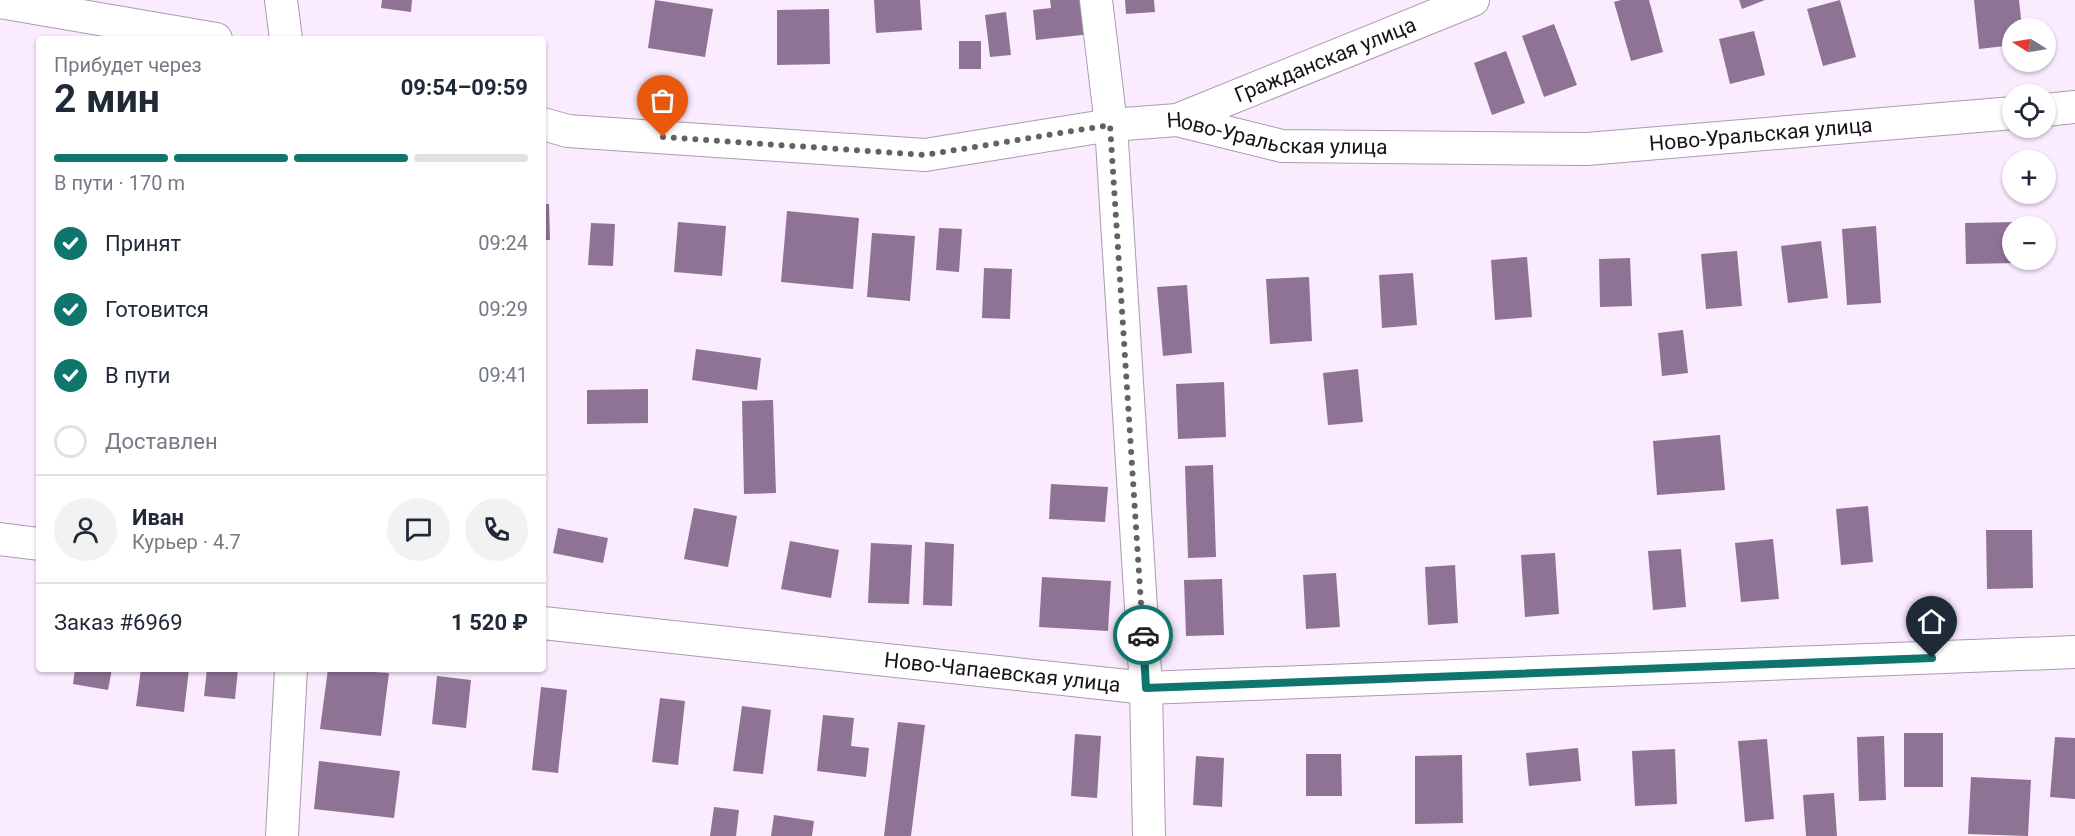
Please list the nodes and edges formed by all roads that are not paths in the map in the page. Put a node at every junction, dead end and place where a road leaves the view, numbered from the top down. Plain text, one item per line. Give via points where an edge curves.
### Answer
1 (281, 0) edge
2 (1096, 0) edge
3 (1473, 0) edge
4 (0, 2) edge
5 (198, 36) edge
6 (286, 36) edge
7 (2075, 107) edge
8 (2056, 109) edge
9 (2002, 113) edge
10 (1177, 120) junction
11 (546, 125) edge
12 (1110, 125) junction
13 (0, 539) edge
14 (36, 544) edge
15 (546, 623) edge
16 (2075, 652) edge
17 (291, 672) edge
18 (1146, 688) junction
19 (282, 836) edge
20 (1149, 836) edge

1 - 6 street
2 - 12 street
3 - 10 street, Гражданская улица
4 - 5 street
7 - 8 street
9 - 10 street, Ново-Уральская улица via 1587,149 1282,146
10 - 12 street, Ново-Уральская улица
11 - 12 street, Ново-Уральская улица via 568,131 925,155
12 - 18 street
13 - 14 street
15 - 18 street, Ново-Чапаевская улица
16 - 18 street, Ново-Чапаевская улица
17 - 19 street
18 - 20 street

